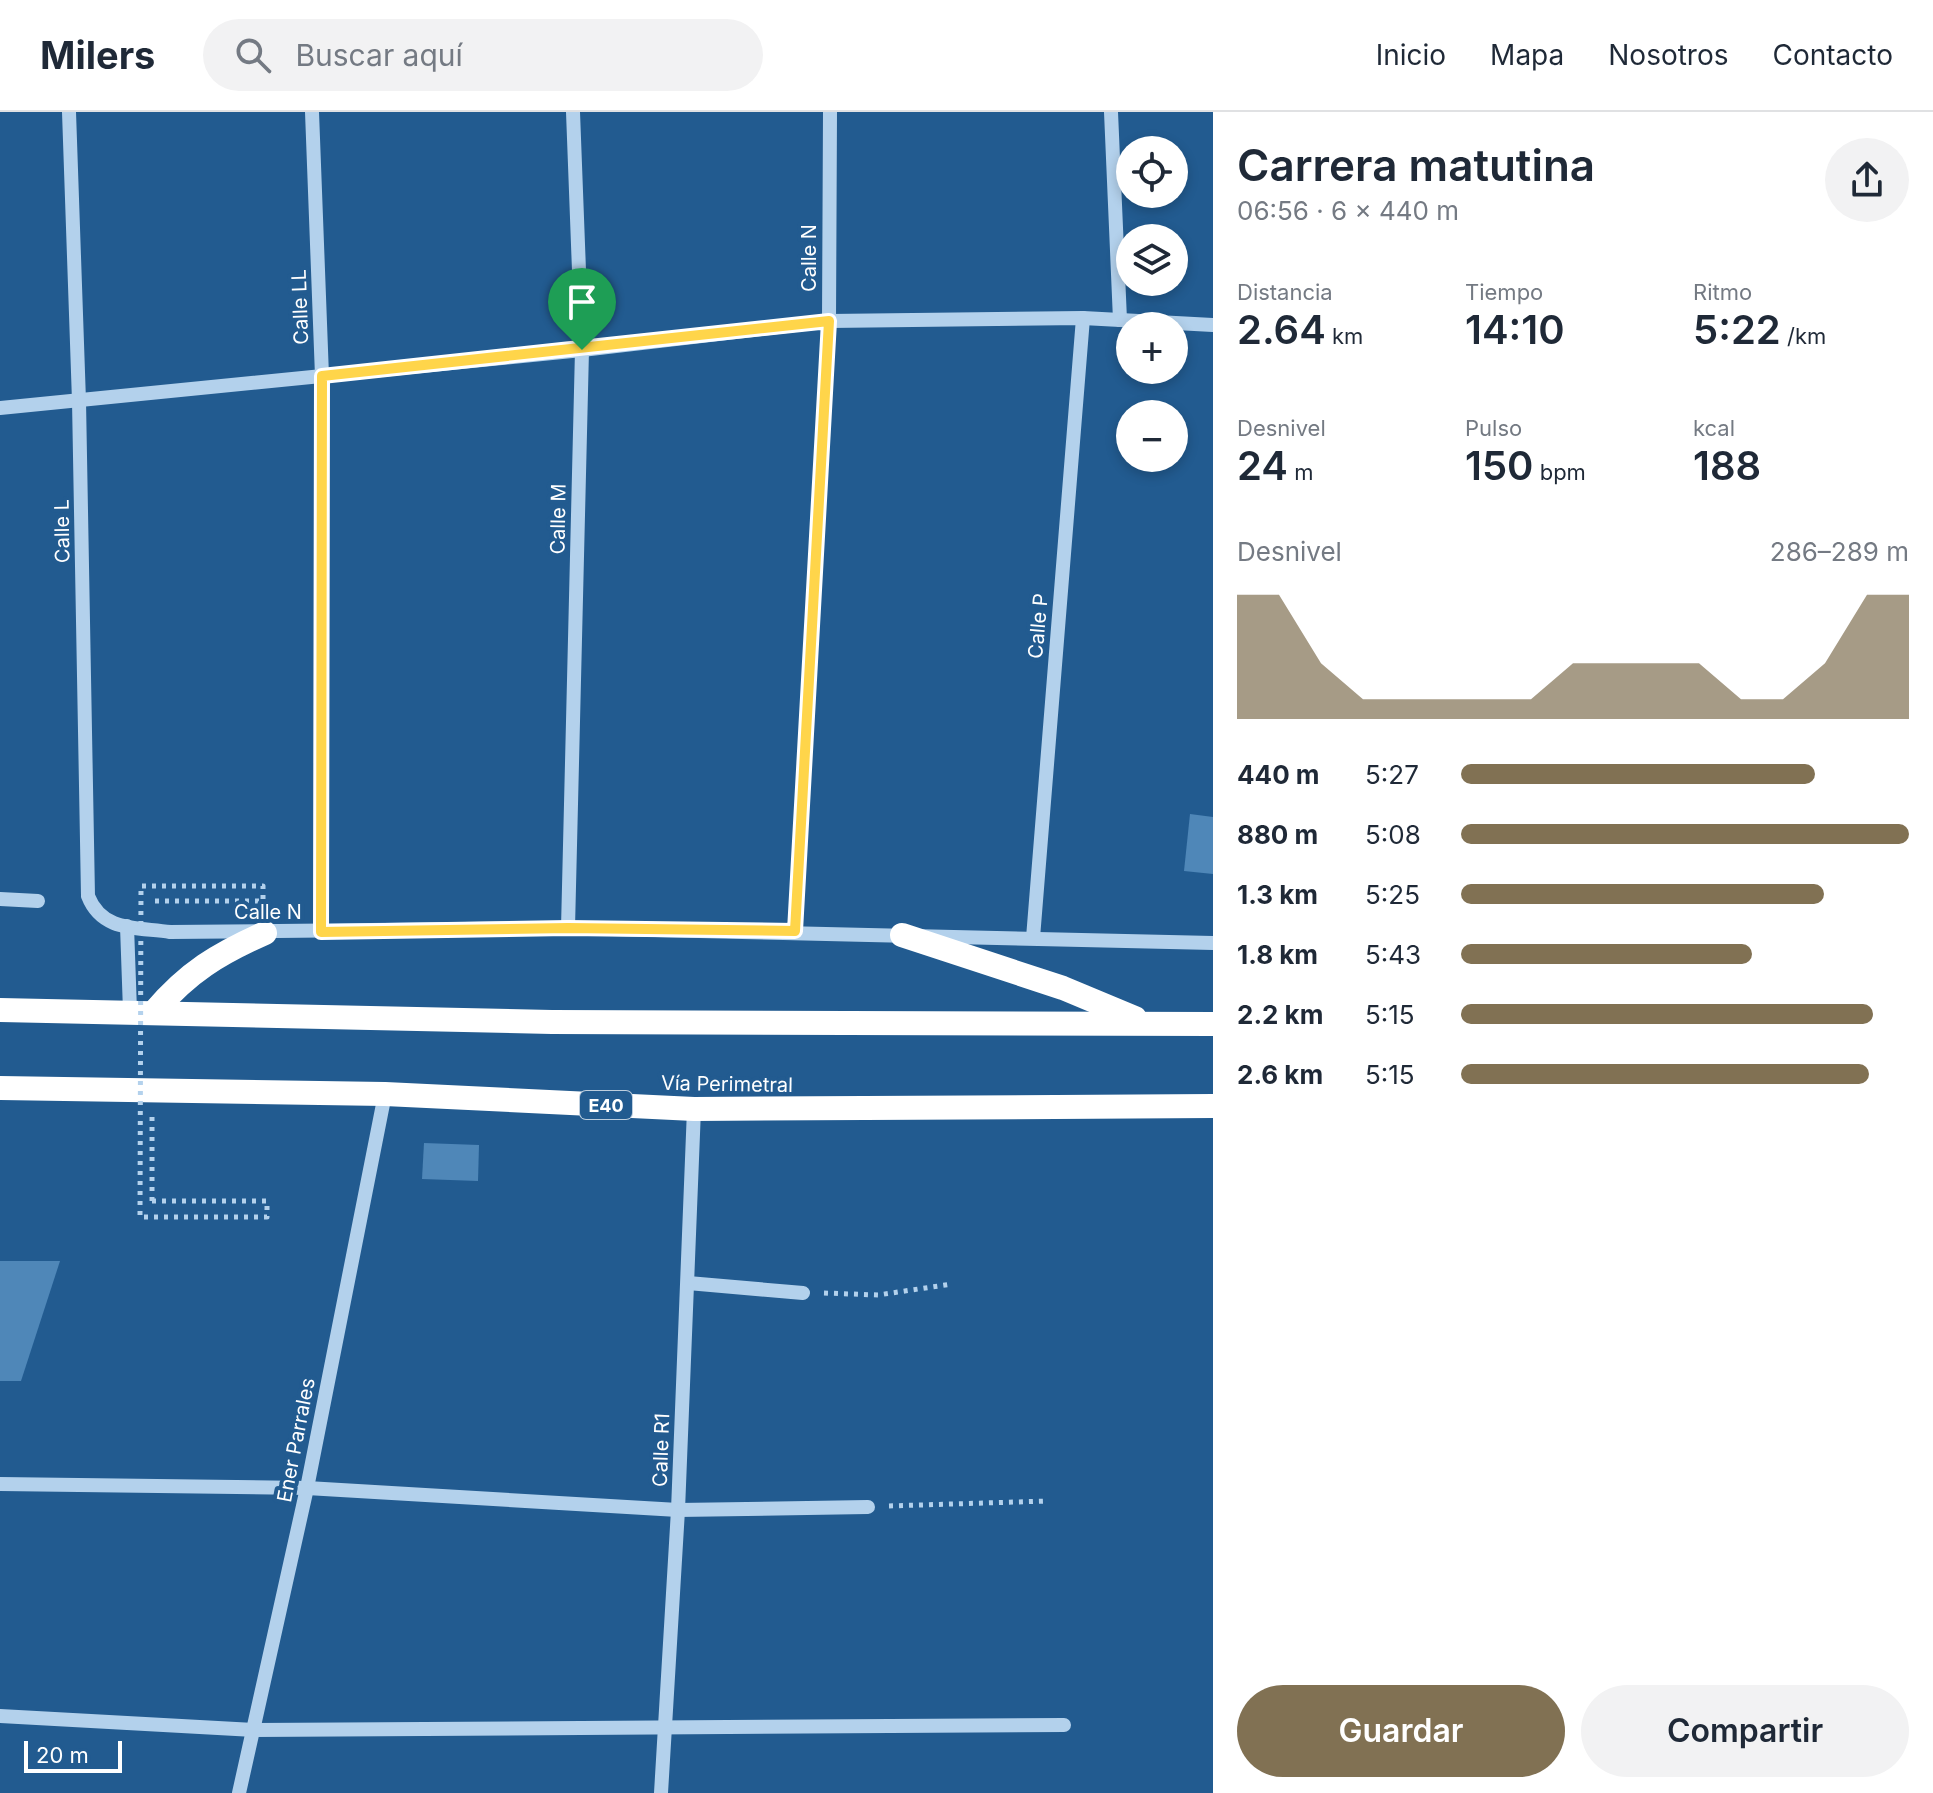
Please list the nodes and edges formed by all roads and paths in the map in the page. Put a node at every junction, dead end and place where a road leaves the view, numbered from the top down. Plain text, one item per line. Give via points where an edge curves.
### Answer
1 (69, 112) edge
2 (312, 112) edge
3 (573, 112) edge
4 (830, 112) edge
5 (1111, 112) edge
6 (1120, 312) edge
7 (1083, 318) junction
8 (1116, 320) edge
9 (829, 321) junction
10 (1188, 324) edge
11 (1213, 325) edge
12 (582, 350) junction
13 (322, 376) junction
14 (79, 401) junction
15 (0, 408) edge
16 (0, 899) edge
17 (38, 901) dead end
18 (154, 901) dead end
19 (127, 926) junction
20 (568, 928) junction
21 (795, 931) junction
22 (170, 932) joint
23 (321, 932) junction
24 (265, 933) junction
25 (902, 935) junction
26 (1033, 938) junction
27 (1213, 943) edge
28 (0, 1010) edge
29 (130, 1011) junction
30 (154, 1012) junction
31 (1148, 1023) junction
32 (1213, 1024) edge
33 (0, 1088) edge
34 (152, 1091) junction
35 (385, 1094) junction
36 (1213, 1106) edge
37 (694, 1109) junction
38 (688, 1283) junction
39 (952, 1284) dead end
40 (803, 1293) joint
41 (0, 1484) edge
42 (307, 1488) junction
43 (1047, 1501) dead end
44 (868, 1507) joint
45 (678, 1510) junction
46 (0, 1716) edge
47 (1064, 1725) dead end
48 (667, 1729) junction
49 (254, 1730) junction
50 (239, 1793) edge
51 (661, 1793) edge

1 - 14 street, Calle L
2 - 13 street, Calle LL
3 - 12 street, Calle M
4 - 9 street, Calle N
5 - 6 street
7 - 8 street
7 - 9 street
7 - 26 street, Calle P
9 - 12 street
9 - 21 street, Calle N
10 - 11 street
12 - 13 street
12 - 20 street, Calle M
13 - 14 street
13 - 23 street, Calle LL
14 - 15 street
14 - 19 street, Calle L via 88,896 95,913
16 - 17 street
18 - 34 path, bridge via 263,901 263,886 141,886 140,1217 267,1217 267,1201 152,1201
19 - 22 street, Calle L
19 - 29 street
20 - 21 street, Calle N
20 - 23 street, Calle N
21 - 25 street
22 - 24 street, Calle N
23 - 24 street, Calle N
24 - 30 highway via 182,980
25 - 26 street
25 - 31 highway via 1063,988
26 - 27 street
28 - 29 highway
29 - 30 highway
30 - 31 highway via 552,1022
31 - 32 highway
33 - 34 highway, Vía Perimetral / E40
34 - 35 highway, Vía Perimetral / E40
35 - 37 highway, Vía Perimetral / E40
35 - 42 street, Ener Parrales
36 - 37 highway, Vía Perimetral / E40
37 - 38 street, Calle R1
38 - 40 street
38 - 45 street, Calle R1
39 - 40 path via 878,1295
41 - 42 street
42 - 45 street
42 - 49 street, Ener Parrales
43 - 44 path
44 - 45 street
45 - 48 street, Calle R1
46 - 49 street
47 - 48 street
48 - 49 street
48 - 51 street, Calle R1
49 - 50 street, Ener Parrales

